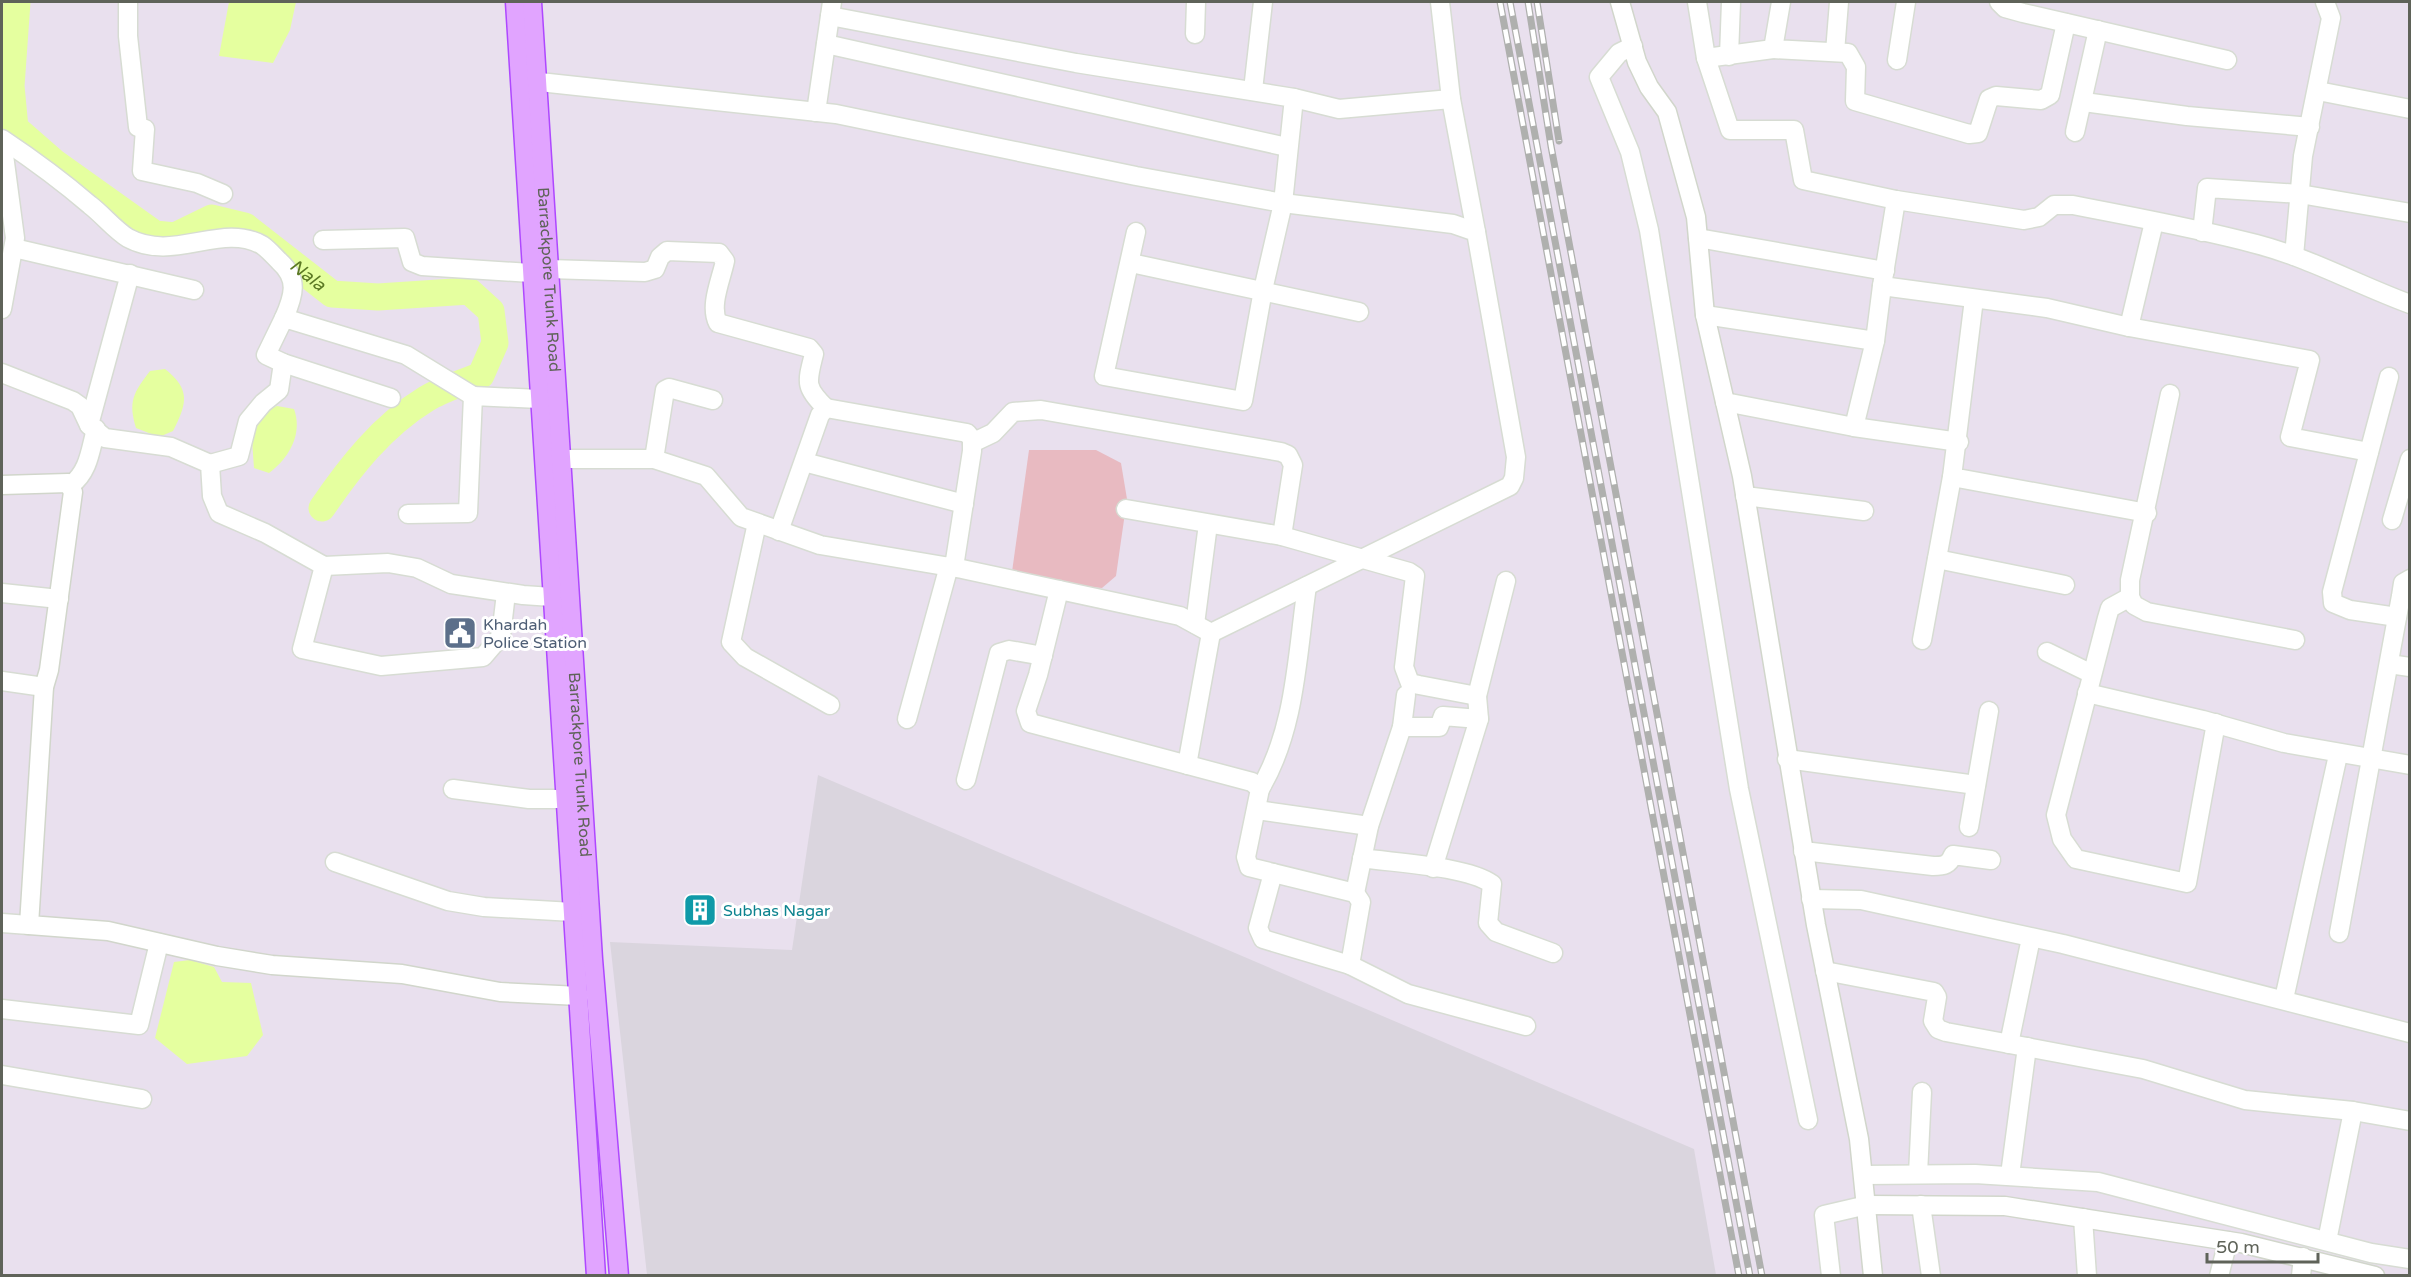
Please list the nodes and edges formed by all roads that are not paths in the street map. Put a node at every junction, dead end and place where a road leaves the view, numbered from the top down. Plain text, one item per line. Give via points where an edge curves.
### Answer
1 (128, 2) edge
2 (515, 2) edge
3 (532, 2) edge
4 (1197, 2) edge
5 (1263, 2) edge
6 (1440, 2) edge
7 (1620, 2) edge
8 (1697, 2) edge
9 (1731, 2) edge
10 (1781, 2) edge
11 (1839, 2) edge
12 (1906, 2) edge
13 (1999, 2) edge
14 (2325, 2) edge
15 (831, 9) edge
16 (2066, 23) junction
17 (2098, 30) junction
18 (1195, 34) dead end
19 (826, 45) junction
20 (1632, 46) junction
21 (1773, 49) junction
22 (1835, 52) junction
23 (1729, 56) junction
24 (1706, 58) junction
25 (1897, 60) dead end
26 (2227, 60) dead end
27 (519, 80) junction
28 (538, 82) junction
29 (1253, 90) junction
30 (2318, 91) junction
31 (1294, 98) junction
32 (1451, 99) junction
33 (2084, 102) junction
34 (2409, 109) edge
35 (816, 112) junction
36 (2310, 127) junction
37 (2075, 132) dead end
38 (2, 140) edge
39 (1287, 147) junction
40 (223, 194) dead end
41 (2300, 194) junction
42 (1896, 200) junction
43 (1283, 203) junction
44 (2409, 213) edge
45 (8, 218) edge
46 (2154, 222) junction
47 (1136, 232) dead end
48 (1476, 232) junction
49 (2202, 232) junction
50 (1698, 238) junction
51 (323, 240) dead end
52 (15, 248) junction
53 (2294, 256) junction
54 (1131, 263) junction
55 (549, 269) junction
56 (531, 273) junction
57 (130, 274) junction
58 (1884, 278) junction
59 (194, 290) dead end
60 (1263, 290) junction
61 (1974, 299) junction
62 (2409, 304) edge
63 (2, 309) edge
64 (1359, 312) dead end
65 (1705, 315) junction
66 (284, 318) junction
67 (2129, 327) junction
68 (1875, 341) junction
69 (283, 363) junction
70 (2, 373) edge
71 (2389, 377) dead end
72 (2170, 394) dead end
73 (473, 396) junction
74 (392, 398) dead end
75 (539, 399) junction
76 (712, 400) dead end
77 (1725, 402) junction
78 (826, 408) junction
79 (93, 427) junction
80 (1854, 427) junction
81 (1959, 442) junction
82 (972, 443) junction
83 (2369, 452) junction
84 (561, 459) junction
85 (654, 459) junction
86 (2409, 459) edge
87 (804, 462) junction
88 (210, 464) junction
89 (1952, 477) junction
90 (2, 485) edge
91 (71, 485) junction
92 (1745, 496) junction
93 (964, 504) junction
94 (1126, 509) dead end
95 (1864, 511) dead end
96 (2147, 513) junction
97 (408, 514) dead end
98 (2392, 520) dead end
99 (757, 523) junction
100 (1208, 524) junction
101 (779, 531) junction
102 (1282, 536) junction
103 (1362, 557) junction
104 (1937, 559) junction
105 (324, 566) junction
106 (951, 567) junction
107 (2409, 579) edge
108 (1506, 581) dead end
109 (2065, 585) dead end
110 (1307, 586) junction
111 (1059, 590) junction
112 (506, 592) junction
113 (2, 593) edge
114 (561, 595) junction
115 (2130, 597) junction
116 (59, 599) junction
117 (2397, 617) junction
118 (1194, 624) junction
119 (1211, 633) junction
120 (1922, 640) dead end
121 (2295, 640) dead end
122 (2047, 652) dead end
123 (1043, 656) junction
124 (2390, 664) junction
125 (2409, 667) edge
126 (2092, 674) junction
127 (2, 681) edge
128 (44, 687) junction
129 (2087, 693) junction
130 (1406, 694) dead end
131 (1477, 696) junction
132 (830, 705) dead end
133 (1989, 711) dead end
134 (908, 719) dead end
135 (1479, 719) junction
136 (2216, 723) junction
137 (1402, 727) junction
138 (2338, 755) junction
139 (2369, 758) junction
140 (1787, 759) junction
141 (1187, 765) junction
142 (2409, 765) edge
143 (966, 780) dead end
144 (1976, 785) junction
145 (453, 789) dead end
146 (1260, 789) junction
147 (565, 799) junction
148 (1257, 810) junction
149 (1369, 826) junction
150 (1968, 827) dead end
151 (1803, 851) junction
152 (1362, 858) junction
153 (1991, 860) dead end
154 (334, 862) dead end
155 (1433, 868) junction
156 (1273, 873) junction
157 (1355, 893) junction
158 (1811, 898) junction
159 (573, 912) junction
160 (2, 923) edge
161 (29, 925) junction
162 (2339, 933) dead end
163 (2031, 938) junction
164 (159, 943) junction
165 (1553, 953) dead end
166 (1350, 965) junction
167 (1825, 971) junction
168 (579, 996) junction
169 (2284, 999) junction
170 (2, 1009) edge
171 (1526, 1026) dead end
172 (2409, 1033) edge
173 (2018, 1046) junction
174 (2, 1075) edge
175 (1922, 1092) dead end
176 (142, 1099) dead end
177 (2353, 1111) junction
178 (1808, 1120) dead end
179 (2409, 1121) edge
180 (1918, 1174) junction
181 (1864, 1175) junction
182 (2010, 1175) junction
183 (1867, 1205) junction
184 (1921, 1205) junction
185 (2083, 1218) junction
186 (2228, 1241) junction
187 (2327, 1241) junction
188 (2409, 1259) edge
189 (2302, 1266) edge
190 (596, 1275) edge
191 (619, 1275) edge
192 (1831, 1275) edge
193 (1873, 1275) edge
194 (1931, 1275) edge
195 (2087, 1275) edge
196 (2219, 1275) edge
197 (2374, 1275) edge

1 - 40 street via 138,127 146,129 142,171 197,183
2 - 27 main road, Barrackpore Trunk Road
3 - 28 main road, Barrackpore Trunk Road
4 - 18 street
5 - 29 street
6 - 32 street
7 - 20 street
8 - 24 street
9 - 23 street
10 - 21 street
11 - 22 street
12 - 25 street
13 - 16 street via 2005,8
14 - 30 street via 2331,18
15 - 19 street
15 - 29 street via 1076,63
16 - 17 street
16 - 22 street via 2050,95 2041,100 1996,96 1989,99 1978,134 1855,101 1856,67 1848,53
17 - 26 street
17 - 33 street
19 - 35 street
19 - 39 street
20 - 50 street via 1649,87 1667,112 1696,217
20 - 178 street via 1619,53 1599,77 1630,152 1649,230 1739,789
21 - 22 street
21 - 23 street
23 - 24 street
24 - 42 street via 1730,130 1794,130 1803,180
27 - 28 street
27 - 56 main road, Barrackpore Trunk Road
28 - 35 street
28 - 55 main road, Barrackpore Trunk Road
29 - 31 street
30 - 34 street
30 - 36 street
31 - 32 street via 1339,109
31 - 39 street
32 - 48 street
33 - 36 street
33 - 37 street
35 - 43 street
36 - 41 street
38 - 45 street
38 - 66 street via 38,163 127,237 149,246 186,246 217,238 242,238 263,246 288,269 294,281 293,298
39 - 43 street
41 - 44 street
41 - 49 street via 2207,188
41 - 53 street
42 - 46 street via 2024,220 2039,217 2061,204
42 - 58 street
43 - 48 street via 1453,224
43 - 60 street
45 - 52 street
46 - 49 street
46 - 67 street
47 - 54 street
48 - 103 street via 1516,457 1514,478 1503,491
49 - 53 street
50 - 58 street
50 - 65 street
51 - 56 street via 405,238 412,262 422,266
52 - 57 street
52 - 63 street
53 - 62 street
54 - 60 street
54 - 60 street via 1104,376 1243,401
55 - 78 street via 645,272 655,269 667,251 722,255 725,261 714,316 718,323 809,348 814,354 807,386
55 - 84 main road, Barrackpore Trunk Road
56 - 75 main road, Barrackpore Trunk Road
57 - 59 street
57 - 79 street
58 - 61 street
58 - 68 street
60 - 64 street
61 - 67 street via 2047,309
61 - 81 street
65 - 68 street
65 - 77 street
66 - 69 street via 266,355
66 - 73 street via 406,355
67 - 83 street via 2310,360 2290,436
68 - 80 street
69 - 74 street
69 - 88 street via 279,390 248,421 239,456
70 - 79 street via 73,401
71 - 83 street
72 - 96 street
73 - 75 street
73 - 97 street via 468,513
75 - 114 main road, Barrackpore Trunk Road
76 - 85 street via 665,390
77 - 80 street
77 - 92 street
78 - 82 street via 967,433
78 - 87 street
79 - 88 street via 105,438 171,447
79 - 91 street via 84,472
80 - 81 street
81 - 89 street
82 - 93 street
82 - 102 street via 993,433 1013,412 1041,410 1281,452 1288,455 1293,465
83 - 117 street via 2332,592 2333,603 2350,610
84 - 85 street
84 - 114 main road, Barrackpore Trunk Road
85 - 99 street via 706,476 741,517
86 - 98 street
87 - 93 street
87 - 101 street
88 - 105 street via 212,496 219,513
89 - 96 street
89 - 104 street
90 - 91 street
91 - 116 street via 74,492
92 - 95 street
92 - 140 street
93 - 106 street
94 - 100 street
96 - 115 street via 2134,560
99 - 101 street
99 - 132 street via 731,642 745,657
100 - 102 street
100 - 118 street
101 - 106 street via 820,545
102 - 103 street
103 - 110 street
103 - 131 street via 1415,576 1404,667 1410,683
104 - 109 street
104 - 120 street
105 - 112 street via 388,563 417,568 451,584
105 - 112 street via 302,649 381,666 483,657 501,636
106 - 111 street
106 - 134 street
107 - 117 street via 2403,583
108 - 131 street
110 - 119 street
110 - 146 street via 1287,726 1274,766
111 - 118 street via 1180,616
111 - 123 street
112 - 114 street
113 - 116 street
114 - 147 main road, Barrackpore Trunk Road
114 - 191 main road, Barrackpore Trunk Road
115 - 121 street via 2134,605 2147,612
115 - 126 street via 2110,609
116 - 128 street
117 - 124 street
118 - 119 street
119 - 141 street
122 - 126 street
123 - 141 street via 1026,711 1030,723
123 - 143 street via 1009,650 999,653
124 - 125 street
124 - 139 street
126 - 129 street
127 - 128 street
128 - 161 street
129 - 136 street
129 - 136 street via 2056,815 2062,839 2076,859 2187,883
130 - 137 street
131 - 135 street
133 - 144 street
135 - 137 street via 1443,716 1439,727
135 - 155 street
136 - 138 street
137 - 149 street
138 - 139 street
138 - 169 street
139 - 142 street
139 - 162 street
140 - 144 street
140 - 151 street
141 - 146 street via 1252,782
144 - 150 street
145 - 147 street via 529,800
146 - 148 street
147 - 159 main road, Barrackpore Trunk Road
148 - 149 street
148 - 156 street via 1246,856 1249,867
149 - 152 street
151 - 153 street via 1933,866 1943,866 1953,855 1960,854
151 - 158 street
152 - 155 street
152 - 157 street
154 - 159 street via 448,901
155 - 165 street via 1484,878 1492,884 1488,923 1496,932
156 - 157 street
156 - 166 street via 1259,921 1258,933 1263,939
157 - 166 street via 1361,902
158 - 163 street via 1861,900
158 - 167 street
159 - 168 main road, Barrackpore Trunk Road
160 - 161 street
161 - 164 street via 108,932
163 - 169 street
163 - 173 street
164 - 168 street via 272,965 402,974 500,992
164 - 170 street via 139,1025
166 - 171 street via 1408,994
167 - 173 street via 1934,992 1937,997 1933,1021 1938,1029
167 - 181 street
168 - 190 main road, Barrackpore Trunk Road
169 - 172 street
173 - 177 street via 2143,1070 2245,1100
173 - 182 street
174 - 176 street
175 - 180 street
177 - 179 street
177 - 187 street
180 - 181 street
180 - 182 street
181 - 183 street
182 - 187 street via 2098,1182
183 - 184 street
183 - 192 street via 1824,1215
183 - 193 street
184 - 185 street via 2005,1206
184 - 194 street
185 - 186 street
185 - 195 street
186 - 189 street
186 - 196 street
187 - 188 street
189 - 197 street

